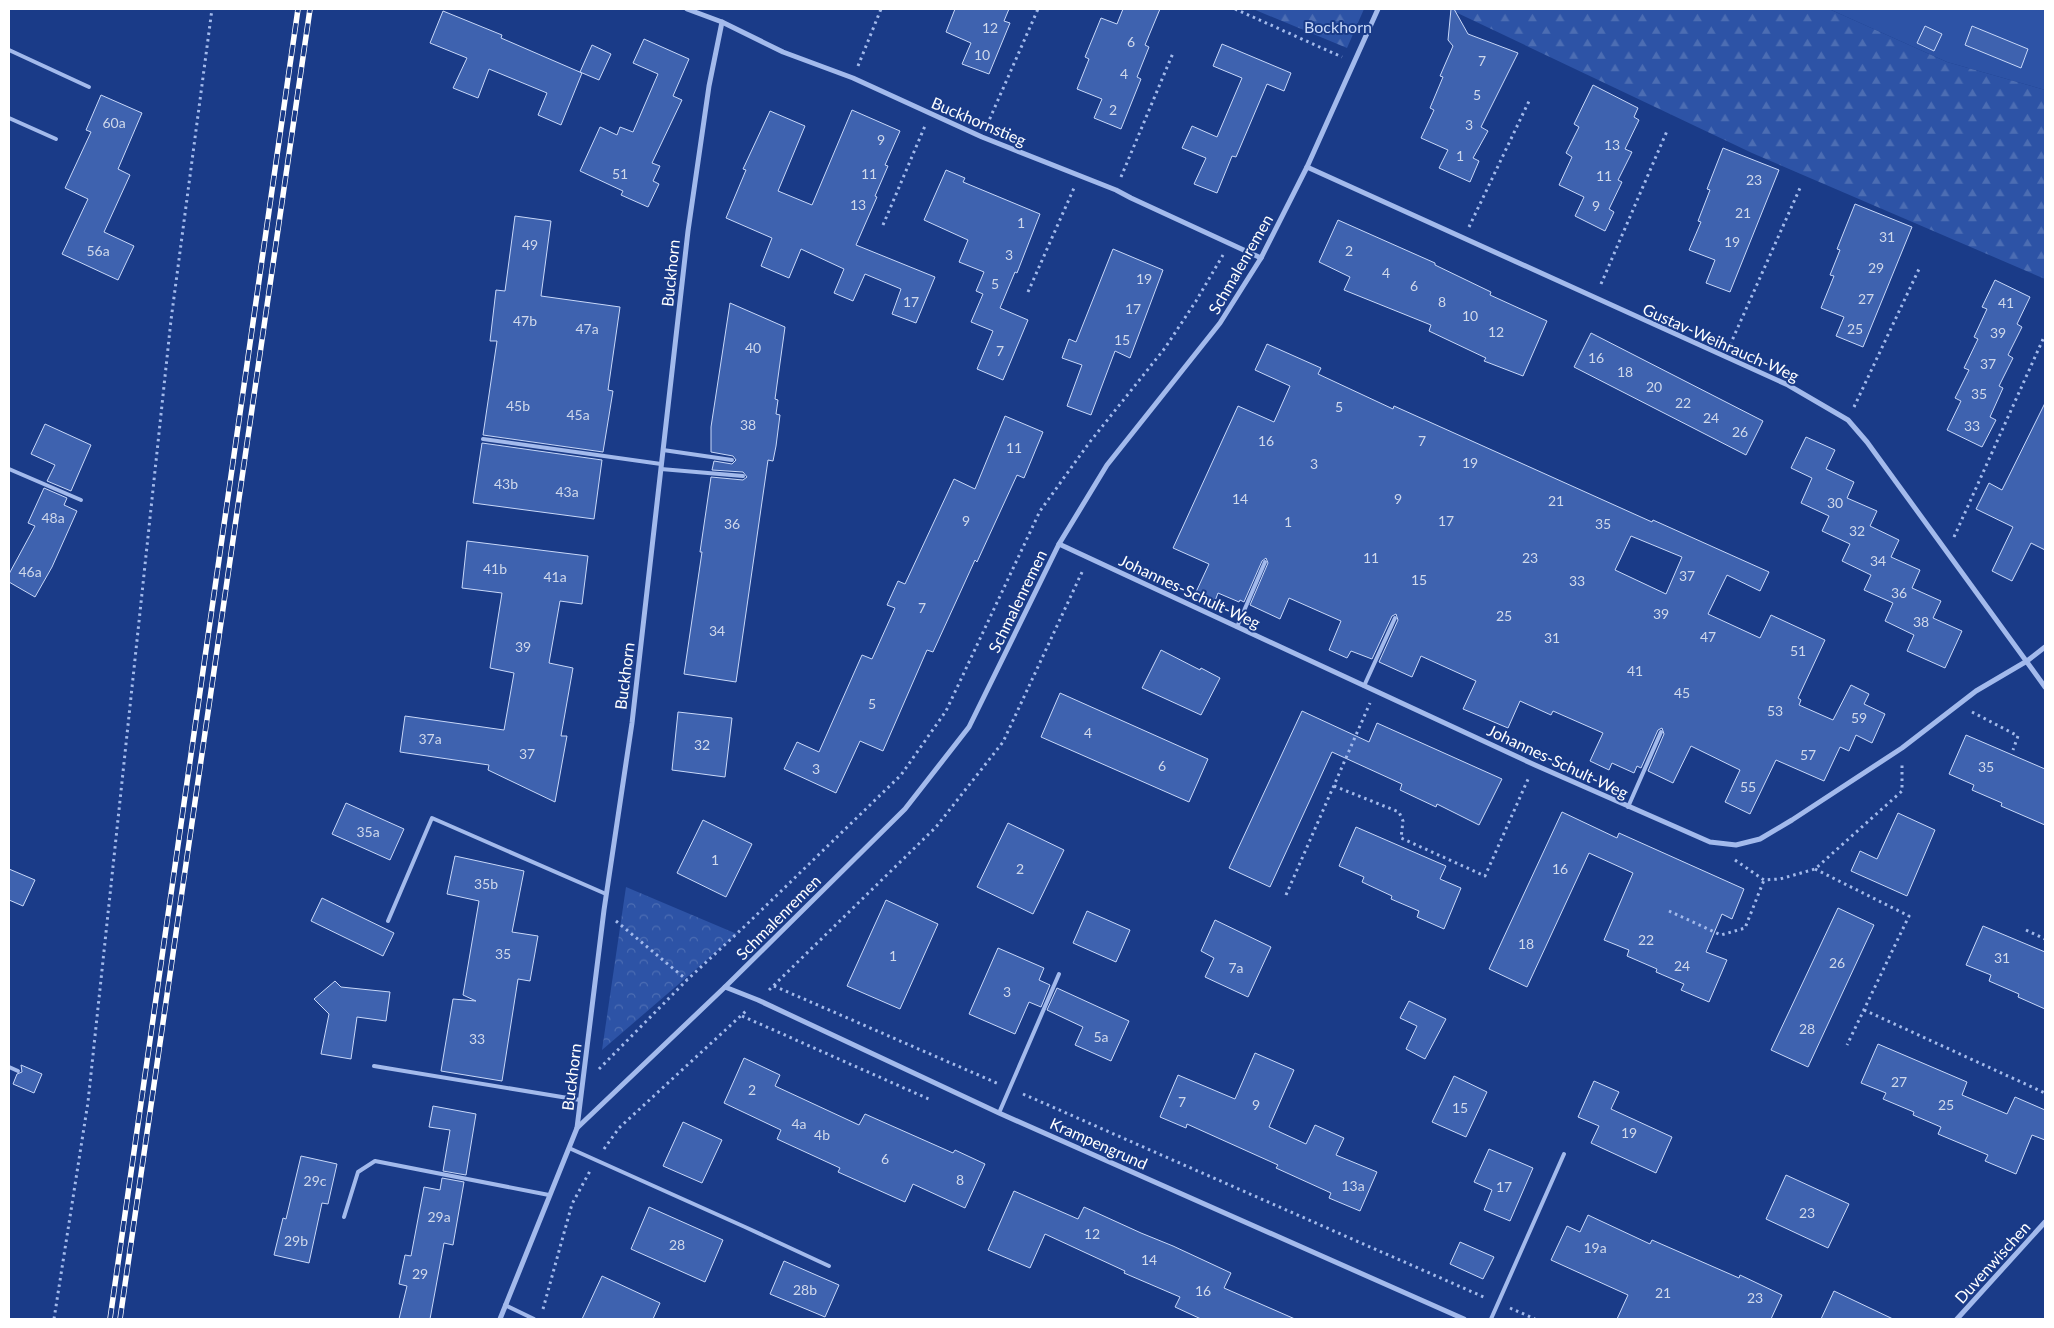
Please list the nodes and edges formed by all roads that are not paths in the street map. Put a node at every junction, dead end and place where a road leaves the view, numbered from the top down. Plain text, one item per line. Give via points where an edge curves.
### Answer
1 (687, 9) edge
2 (1378, 9) edge
3 (722, 22) junction
4 (9, 50) edge
5 (89, 88) dead end
6 (9, 118) edge
7 (56, 138) dead end
8 (1307, 167) junction
9 (1261, 258) junction
10 (482, 439) dead end
11 (663, 450) junction
12 (732, 460) dead end
13 (661, 466) junction
14 (9, 469) edge
15 (743, 476) dead end
16 (81, 500) dead end
17 (1060, 544) junction
18 (1265, 562) dead end
19 (1395, 618) dead end
20 (1237, 627) junction
21 (2045, 647) edge
22 (2027, 662) junction
23 (1364, 686) junction
24 (2045, 687) edge
25 (1661, 732) dead end
26 (1628, 807) junction
27 (606, 894) junction
28 (388, 921) dead end
29 (1059, 974) dead end
30 (725, 987) junction
31 (374, 1066) dead end
32 (9, 1067) edge
33 (18, 1071) dead end
34 (580, 1100) junction
35 (999, 1112) junction
36 (577, 1128) junction
37 (569, 1148) junction
38 (1564, 1154) dead end
39 (549, 1195) junction
40 (344, 1217) dead end
41 (2045, 1222) edge
42 (829, 1266) dead end
43 (505, 1305) junction
44 (500, 1319) edge
45 (534, 1319) edge
46 (1464, 1319) edge
47 (1491, 1319) edge
48 (1957, 1319) edge

1 - 3 street, Buckhornstieg
2 - 8 street, Schmalenremen
3 - 9 street, Buckhornstieg via 783,52 853,78 982,137 1116,190
3 - 11 street, Buckhorn via 709,86 688,230
4 - 5 lane
6 - 7 lane
8 - 9 street, Schmalenremen
8 - 22 street, Gustav-Weihrauch-Weg via 1788,385 1848,420
9 - 17 street, Schmalenremen via 1220,324 1108,465
10 - 13 lane
11 - 12 lane
11 - 13 street, Buckhorn
13 - 15 lane
13 - 27 street, Buckhorn via 632,723
14 - 16 lane
17 - 20 street, Johannes-Schult-Weg
17 - 30 street, Schmalenremen via 968,727 905,809
18 - 20 lane
19 - 23 lane
20 - 23 street, Johannes-Schult-Weg
21 - 22 street
22 - 24 street
22 - 26 street, Johannes-Schult-Weg via 1976,691 1902,748 1760,839 1736,845 1710,842
23 - 26 street, Johannes-Schult-Weg
25 - 26 lane
27 - 28 lane via 432,818
27 - 34 street, Buckhorn
29 - 35 lane
30 - 35 street, Krampengrund
30 - 36 street, Schmalenremen
31 - 34 lane
32 - 33 lane
34 - 36 street, Buckhorn
35 - 46 street, Krampengrund
36 - 37 street, Buckhorn
37 - 39 street, Buckhorn
37 - 42 lane
38 - 47 lane
39 - 40 lane via 375,1161 358,1172
39 - 43 street, Buckhorn
41 - 48 street, Duvenwischen
43 - 44 street, Buckhorn
43 - 45 lane

